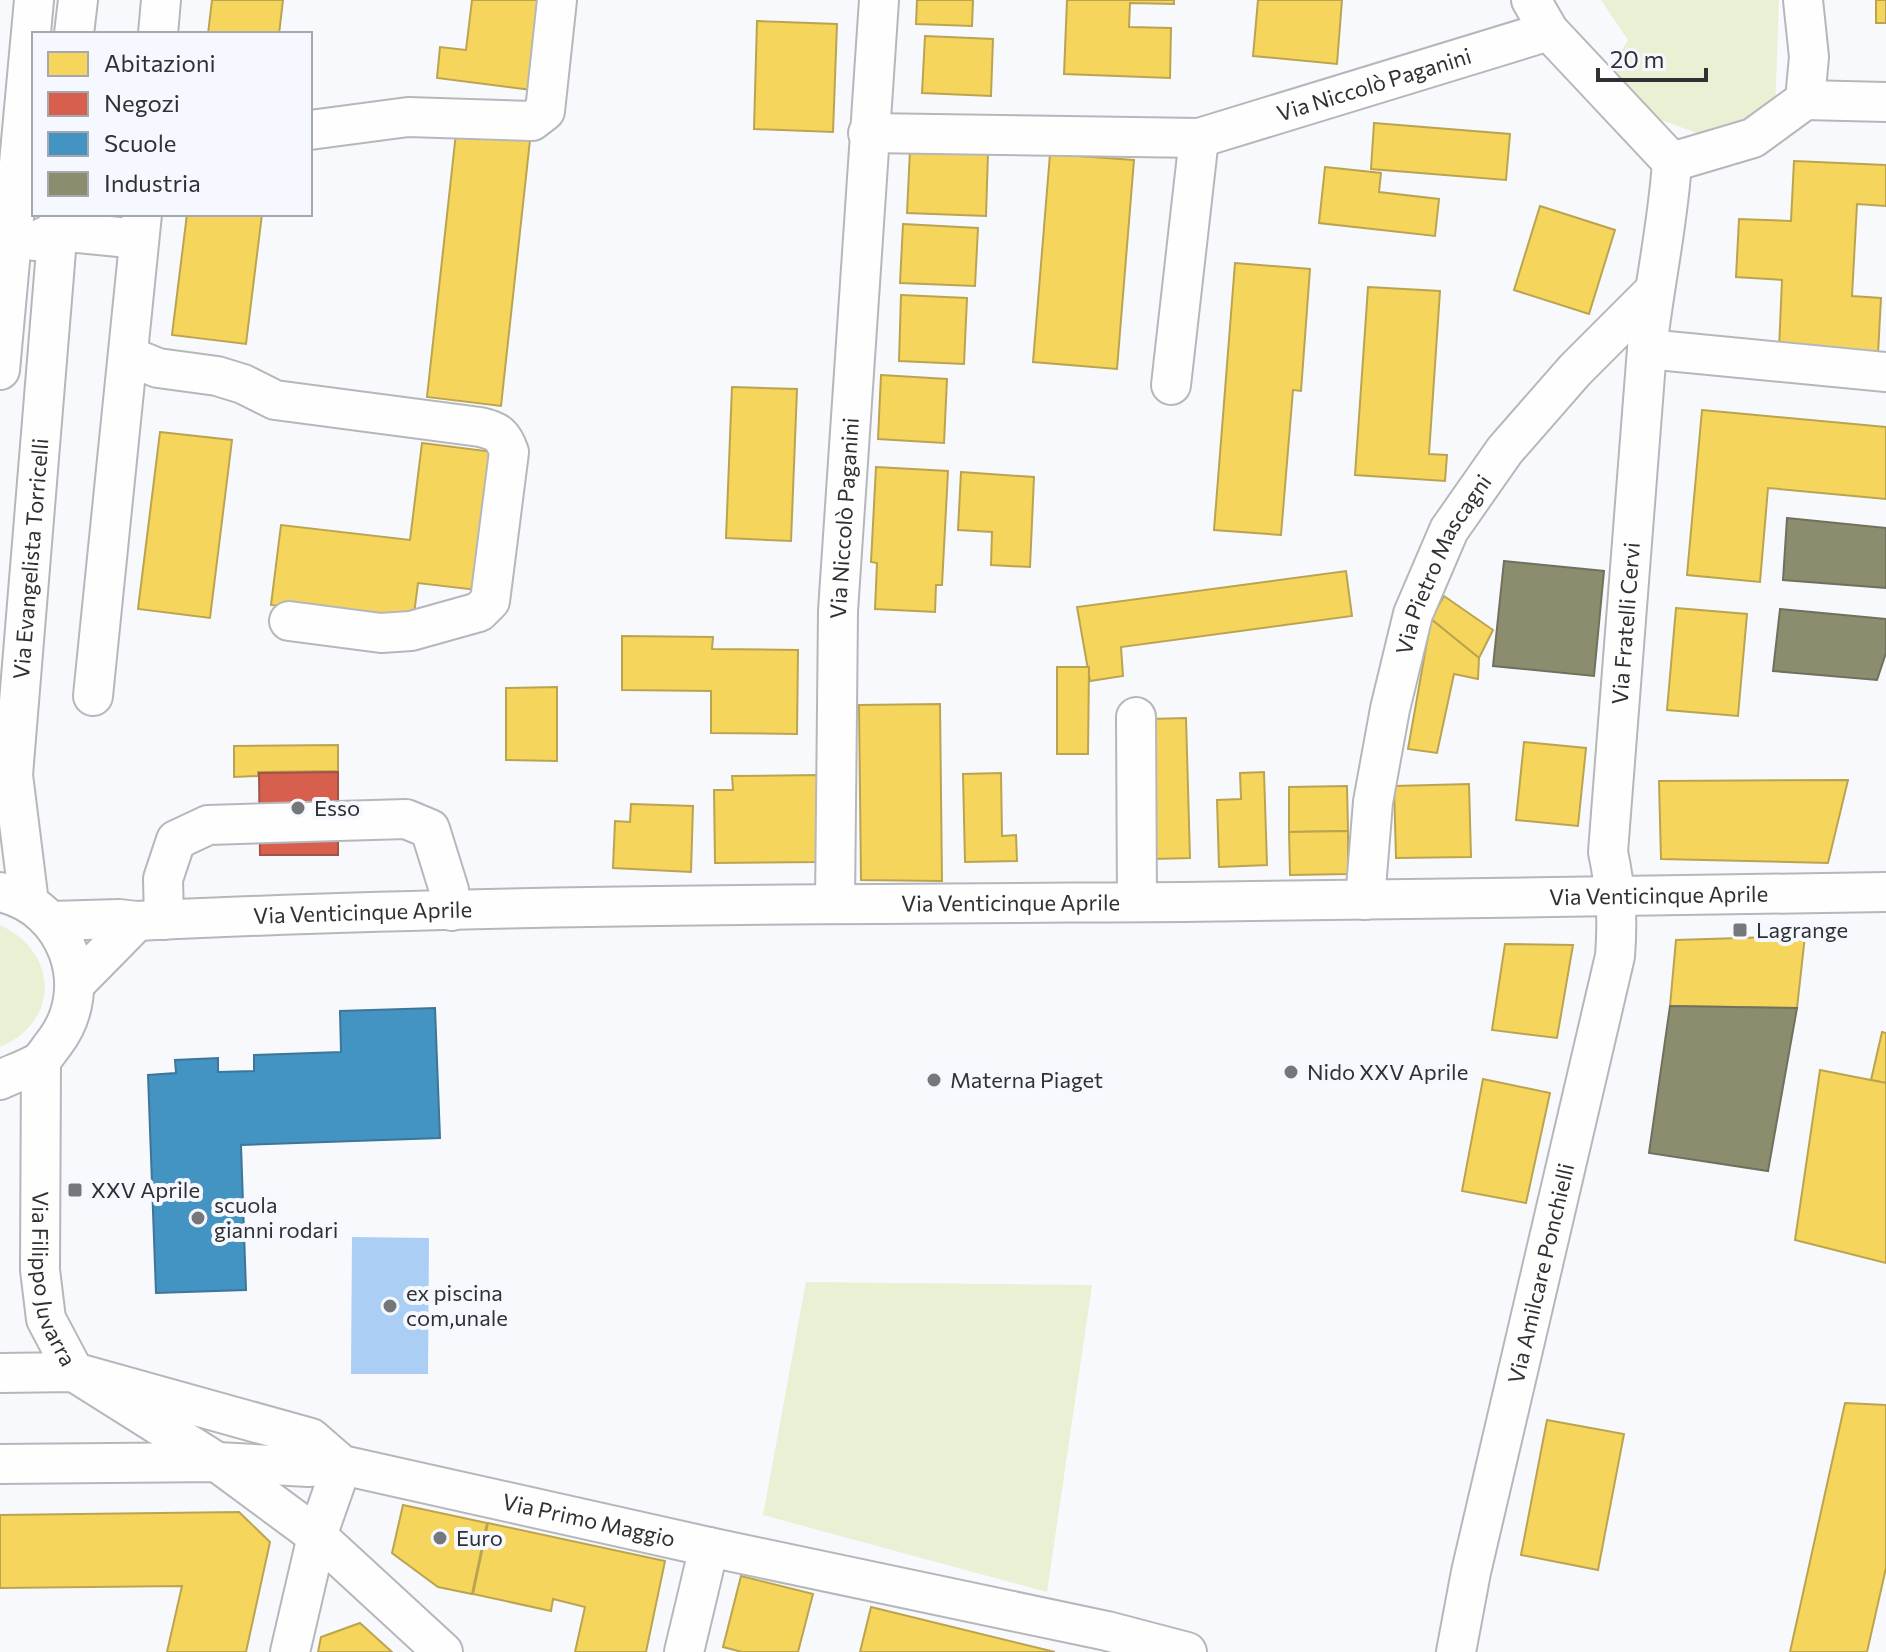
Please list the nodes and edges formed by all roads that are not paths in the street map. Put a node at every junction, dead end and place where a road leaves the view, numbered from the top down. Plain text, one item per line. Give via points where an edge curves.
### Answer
1 (34, 0) edge
2 (78, 0) edge
3 (161, 0) edge
4 (557, 0) edge
5 (879, 0) edge
6 (1803, 0) edge
7 (1540, 16) edge
8 (74, 32) edge
9 (158, 32) edge
10 (1805, 100) junction
11 (1886, 102) edge
12 (312, 130) edge
13 (868, 133) junction
14 (1199, 138) junction
15 (1672, 162) junction
16 (8, 177) edge
17 (58, 222) edge
18 (140, 226) edge
19 (5, 255) edge
20 (1653, 292) junction
21 (2, 321) edge
22 (1647, 349) junction
23 (128, 356) junction
24 (0, 370) edge
25 (1886, 372) edge
26 (1171, 385) dead end
27 (289, 621) dead end
28 (93, 696) dead end
29 (1136, 717) dead end
30 (1886, 892) edge
31 (1617, 896) junction
32 (1365, 900) junction
33 (1137, 902) junction
34 (835, 904) junction
35 (27, 905) edge
36 (452, 911) junction
37 (151, 921) junction
38 (76, 983) junction
39 (41, 1061) junction
40 (0, 1080) edge
41 (74, 1372) junction
42 (0, 1373) edge
43 (217, 1462) junction
44 (0, 1464) edge
45 (342, 1465) junction
46 (317, 1536) junction
47 (709, 1547) junction
48 (1106, 1642) edge
49 (290, 1652) edge
50 (443, 1652) edge
51 (684, 1652) edge
52 (1187, 1652) edge
53 (1456, 1652) edge

1 - 16 street
2 - 8 street
3 - 9 street
4 - 12 street via 545,111 532,121 408,117
5 - 13 street, Via Niccolò Paganini
6 - 10 street via 1809,57
7 - 14 street, Via Niccolò Paganini
7 - 15 street
10 - 11 street
10 - 15 street via 1753,138
13 - 14 street, Via Niccolò Paganini
13 - 34 street, Via Niccolò Paganini via 838,611
14 - 26 street
15 - 20 street, Via Fratelli Cervi
16 - 19 street
17 - 18 street
17 - 19 street
17 - 35 street, Via Evangelista Torricelli via 13,775
18 - 23 street
19 - 21 street
20 - 22 street, Via Fratelli Cervi
20 - 32 street, Via Pietro Mascagni via 1505,450 1449,530 1413,614 1390,709 1373,802
21 - 24 street
22 - 25 street
22 - 31 street, Via Fratelli Cervi via 1608,852
23 - 27 street via 158,368 217,376 275,400 480,427 503,437 509,452 495,573 490,601 479,612 411,631 381,633
23 - 28 street
29 - 33 street
30 - 31 street, Via Venticinque Aprile
31 - 32 street, Via Venticinque Aprile
31 - 53 street, Via Amilcare Ponchielli via 1615,956
32 - 33 street, Via Venticinque Aprile
33 - 34 street, Via Venticinque Aprile
34 - 36 street, Via Venticinque Aprile
35 - 37 street, Via Venticinque Aprile
35 - 38 street via 69,950
36 - 37 street, Via Venticinque Aprile
36 - 37 street via 430,829 406,819 208,825 176,840
37 - 38 street
38 - 39 street via 67,1026
39 - 40 street
39 - 41 street, Via Filippo Juvarra via 40,1270 46,1319
41 - 42 street, Via Primo Maggio
41 - 43 street, Via Filippo Juvarra
41 - 45 street, Via Primo Maggio via 311,1438
43 - 44 street, Via Filippo Juvarra
43 - 45 street, Via Filippo Juvarra
43 - 46 street, Via Filippo Juvarra
45 - 46 street
45 - 47 street, Via Primo Maggio
46 - 49 street
46 - 50 street, Via Filippo Juvarra
47 - 48 street, Via Primo Maggio
47 - 51 street
48 - 52 street, Via Primo Maggio

